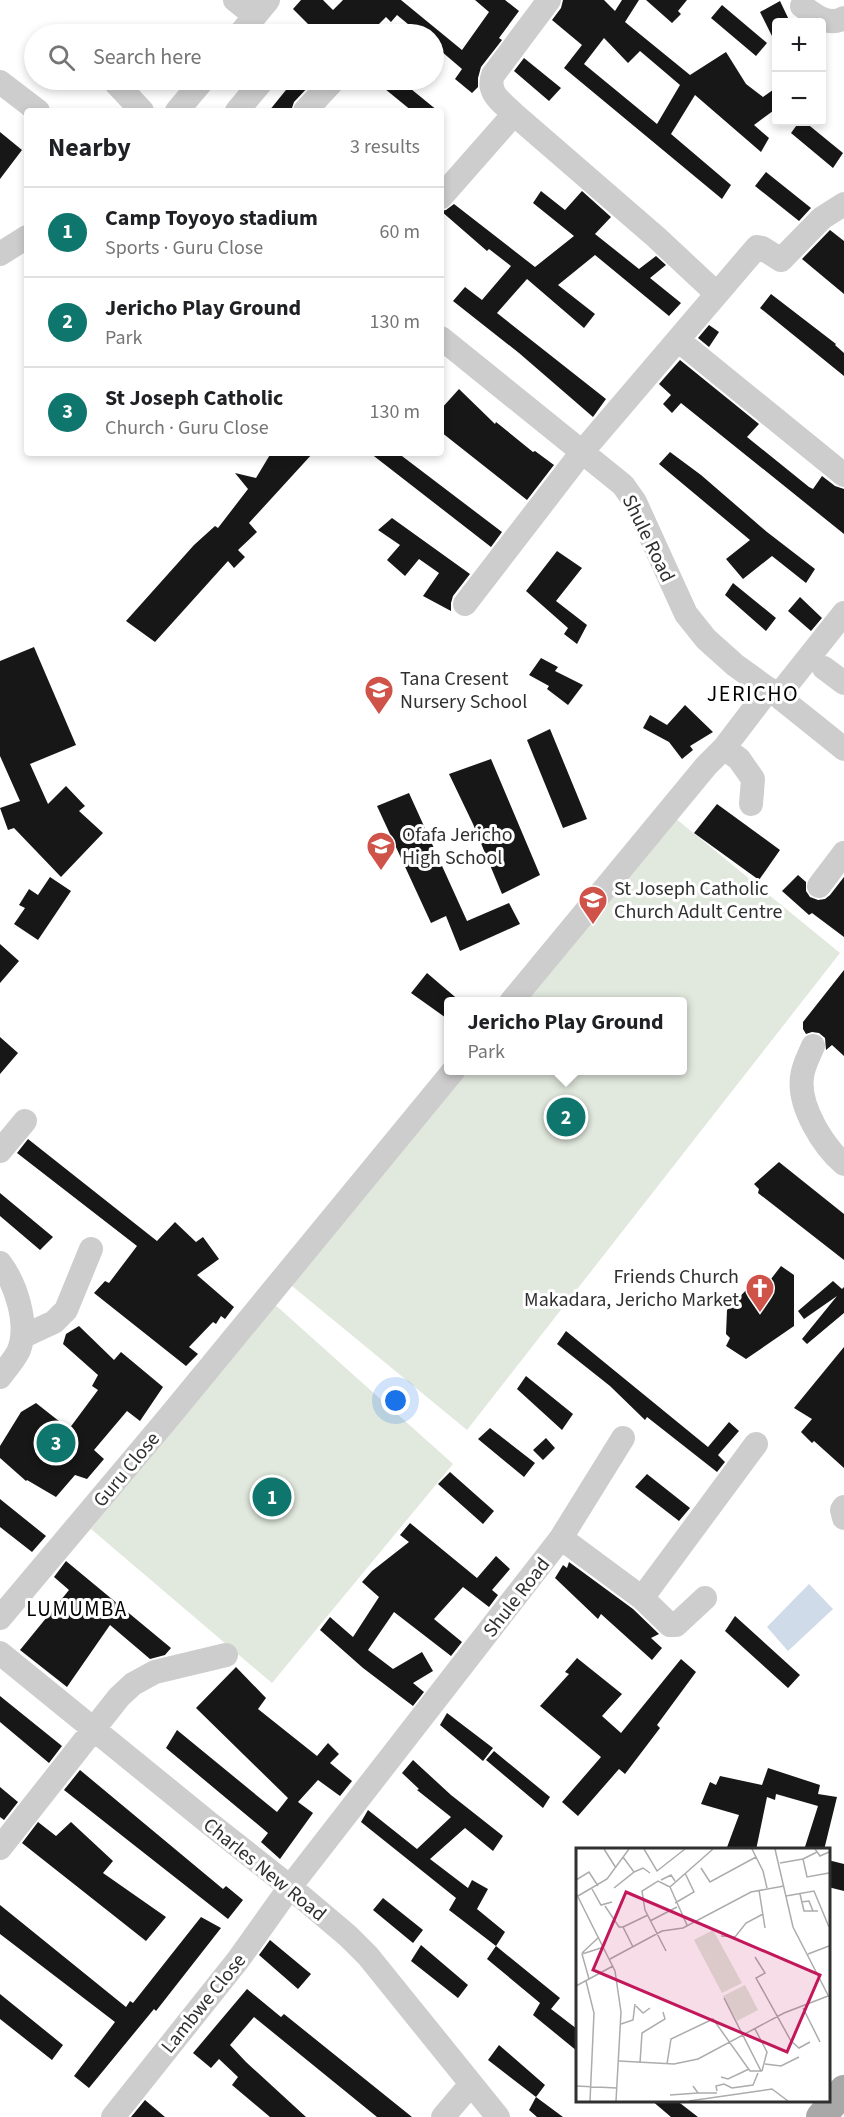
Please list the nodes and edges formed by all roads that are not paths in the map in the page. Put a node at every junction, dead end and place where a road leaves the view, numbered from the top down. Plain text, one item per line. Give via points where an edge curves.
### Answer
1 (235, 0) edge
2 (549, 0) edge
3 (802, 6) dead end
4 (254, 17) edge
5 (844, 18) edge
6 (0, 82) edge
7 (122, 90) edge
8 (194, 90) edge
9 (325, 90) edge
10 (34, 108) edge
11 (139, 108) edge
12 (179, 108) edge
13 (308, 108) edge
14 (514, 114) junction
15 (444, 194) edge
16 (844, 204) edge
17 (24, 239) edge
18 (0, 254) edge
19 (717, 294) junction
20 (444, 340) edge
21 (678, 340) junction
22 (582, 452) junction
23 (844, 475) edge
24 (465, 604) dead end
25 (844, 613) edge
26 (824, 668) dead end
27 (844, 683) edge
28 (773, 693) junction
29 (724, 748) junction
30 (844, 749) edge
31 (751, 804) dead end
32 (844, 853) edge
33 (819, 886) dead end
34 (515, 997) edge
35 (813, 1046) dead end
36 (451, 1075) edge
37 (25, 1121) dead end
38 (0, 1151) edge
39 (844, 1164) edge
40 (92, 1249) dead end
41 (0, 1263) edge
42 (22, 1337) junction
43 (0, 1377) edge
44 (623, 1438) dead end
45 (756, 1444) dead end
46 (844, 1507) edge
47 (844, 1518) edge
48 (561, 1538) junction
49 (642, 1598) junction
50 (705, 1598) dead end
51 (0, 1618) edge
52 (0, 1653) edge
53 (226, 1655) dead end
54 (94, 1730) junction
55 (0, 1848) edge
56 (290, 1887) junction
57 (471, 2084) junction
58 (844, 2090) edge
59 (113, 2117) edge
60 (443, 2117) edge
61 (498, 2117) edge
62 (821, 2117) edge

1 - 4 street
2 - 14 street via 491,81 493,93
3 - 5 street via 820,19 831,22
6 - 10 street
7 - 11 street
8 - 12 street
9 - 13 street
14 - 15 street
14 - 19 street
16 - 19 street via 822,218 781,260 757,247
17 - 18 street
19 - 21 street
20 - 22 street, Shule Road
21 - 22 street
21 - 23 street
22 - 24 street
22 - 28 street, Shule Road via 623,485 635,502 686,614 706,639
25 - 28 street
26 - 27 street
28 - 29 street
28 - 30 street, Shule Road
29 - 31 street via 739,759 753,779
29 - 34 street
32 - 33 street
35 - 39 street via 801,1079 805,1098 813,1125
36 - 51 street, Guru Close
37 - 38 street
40 - 42 street via 66,1310 54,1322
41 - 42 street via 18,1300
42 - 43 street via 19,1350
44 - 48 street
45 - 49 street
46 - 47 street
48 - 49 street, Shule Road
48 - 56 street, Shule Road
49 - 50 street, Shule Road via 670,1625 676,1625
52 - 54 street, Charles New Road
53 - 54 street via 143,1677 119,1697
54 - 55 street
54 - 56 street, Charles New Road
56 - 57 street, Charles New Road via 368,1956
56 - 59 street, Lambwe Close via 238,1960
57 - 60 street
57 - 61 street, Charles New Road
58 - 62 main road

